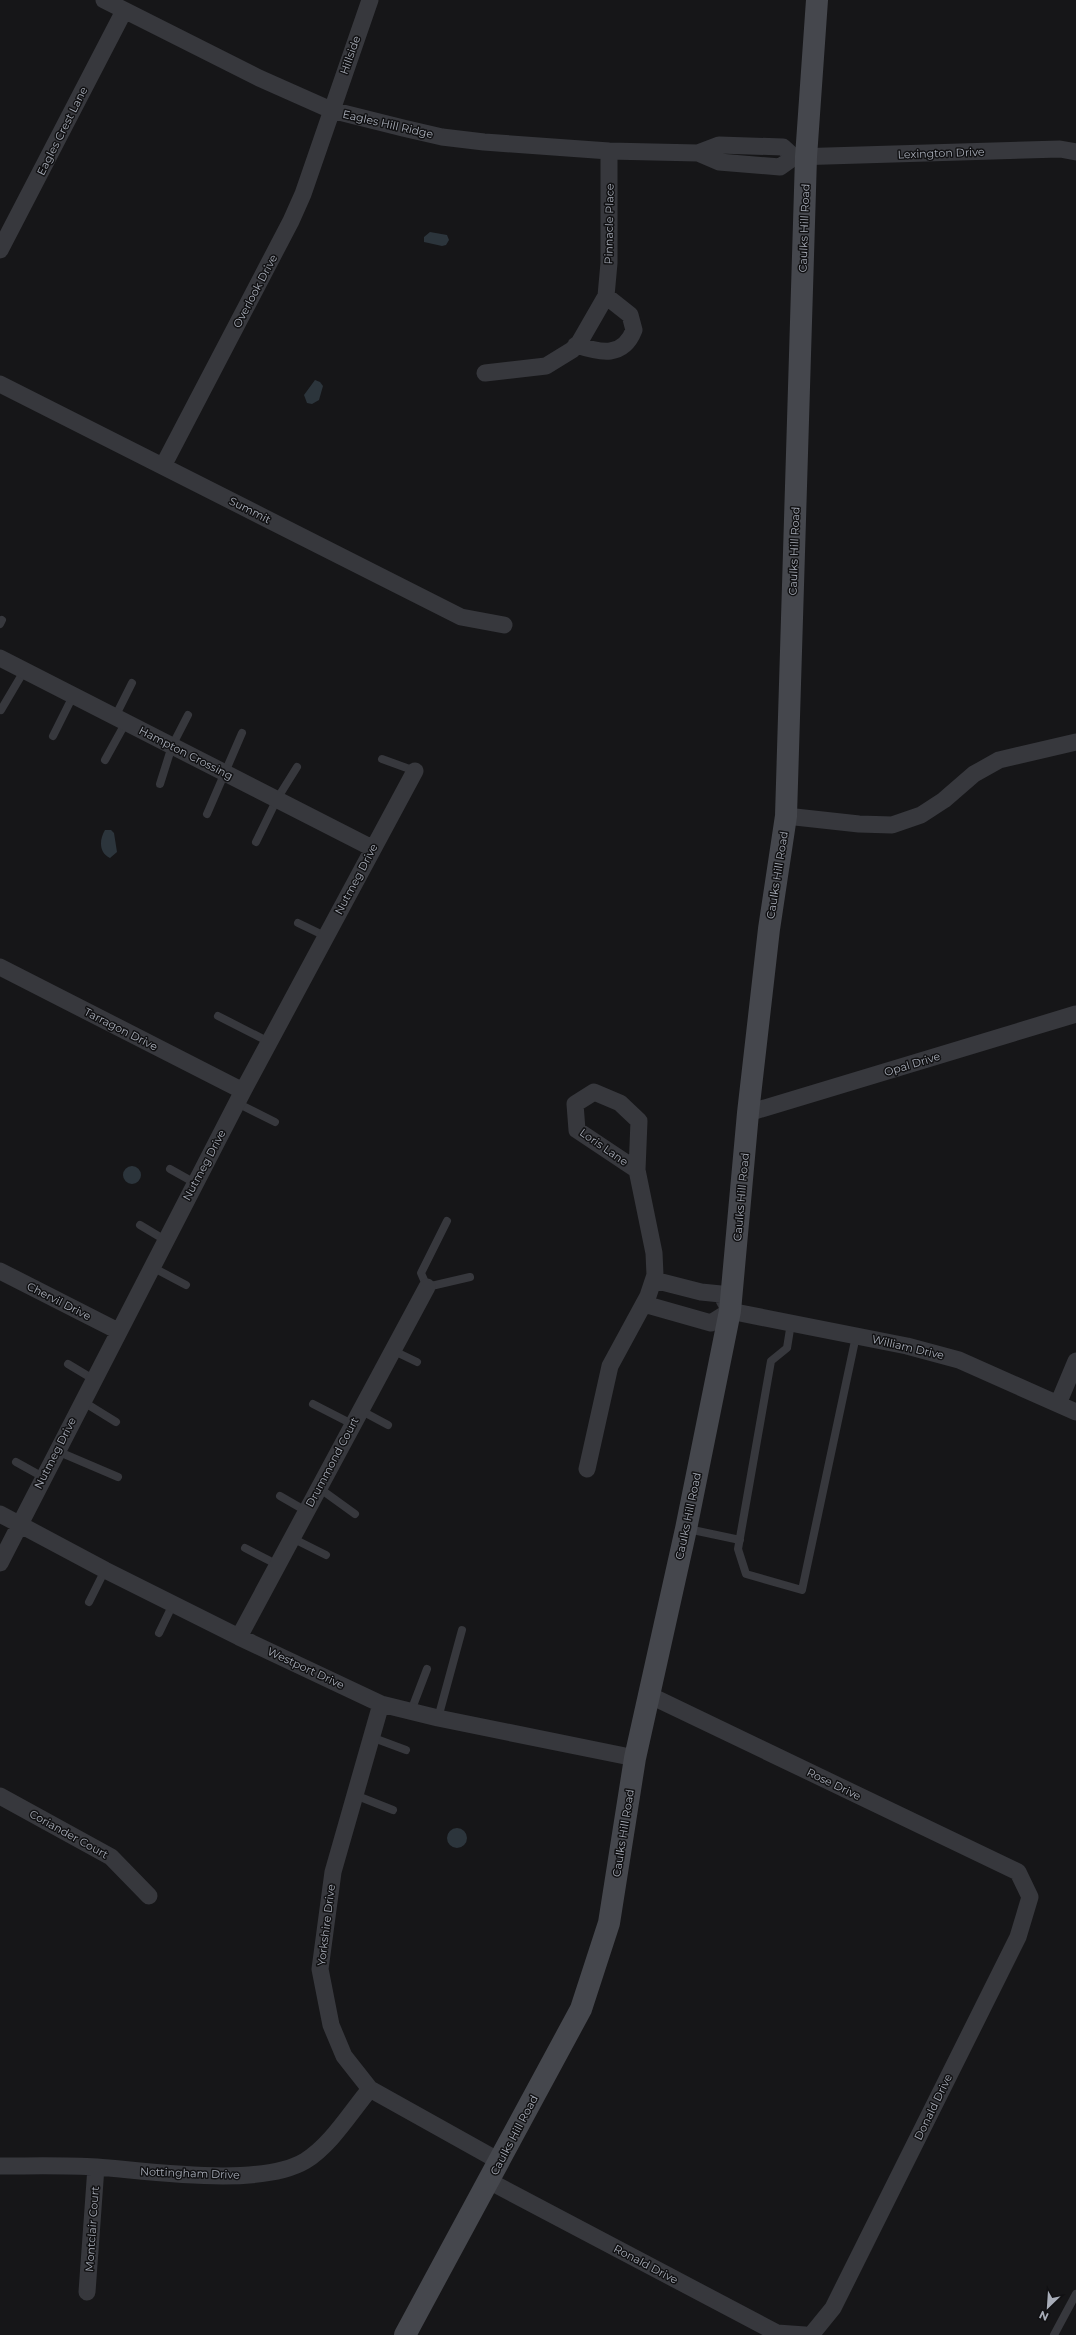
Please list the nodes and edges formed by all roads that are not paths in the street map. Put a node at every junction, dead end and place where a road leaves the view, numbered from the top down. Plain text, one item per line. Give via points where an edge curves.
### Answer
1 (104, 0) edge
2 (370, 0) edge
3 (817, 0) edge
4 (124, 11) junction
5 (330, 110) junction
6 (609, 151) junction
7 (1076, 152) edge
8 (800, 157) junction
9 (0, 250) edge
10 (606, 296) junction
11 (576, 345) junction
12 (485, 373) dead end
13 (0, 384) edge
14 (163, 466) junction
15 (504, 625) dead end
16 (0, 658) edge
17 (24, 671) junction
18 (132, 683) dead end
19 (74, 696) junction
20 (1, 710) edge
21 (188, 714) dead end
22 (120, 720) junction
23 (242, 732) dead end
24 (53, 736) dead end
25 (1076, 742) edge
26 (172, 746) junction
27 (382, 759) dead end
28 (105, 760) dead end
29 (297, 767) dead end
30 (415, 771) joint
31 (223, 772) junction
32 (160, 784) dead end
33 (277, 799) junction
34 (207, 814) dead end
35 (786, 816) junction
36 (256, 842) dead end
37 (372, 848) junction
38 (298, 923) dead end
39 (325, 936) junction
40 (0, 966) edge
41 (1076, 1014) edge
42 (218, 1016) dead end
43 (269, 1042) junction
44 (240, 1097) junction
45 (748, 1113) junction
46 (275, 1122) dead end
47 (170, 1169) dead end
48 (636, 1170) junction
49 (195, 1183) junction
50 (447, 1221) dead end
51 (140, 1225) dead end
52 (165, 1240) junction
53 (151, 1266) junction
54 (0, 1271) edge
55 (470, 1277) dead end
56 (654, 1280) junction
57 (186, 1285) dead end
58 (427, 1287) junction
59 (644, 1304) junction
60 (730, 1311) junction
61 (791, 1323) junction
62 (118, 1331) junction
63 (856, 1336) junction
64 (392, 1350) junction
65 (1076, 1361) edge
66 (417, 1362) dead end
67 (68, 1364) dead end
68 (93, 1379) junction
69 (82, 1401) junction
70 (313, 1404) dead end
71 (1058, 1404) junction
72 (1076, 1412) edge
73 (356, 1417) junction
74 (116, 1422) dead end
75 (388, 1425) dead end
76 (56, 1451) junction
77 (16, 1462) dead end
78 (587, 1469) dead end
79 (43, 1477) junction
80 (118, 1477) dead end
81 (319, 1488) junction
82 (280, 1496) dead end
83 (306, 1511) junction
84 (0, 1514) edge
85 (355, 1514) dead end
86 (20, 1525) junction
87 (686, 1529) junction
88 (292, 1538) junction
89 (740, 1540) junction
90 (245, 1548) dead end
91 (326, 1555) dead end
92 (0, 1563) edge
93 (278, 1565) junction
94 (105, 1570) junction
95 (89, 1602) dead end
96 (173, 1604) junction
97 (462, 1630) dead end
98 (159, 1633) dead end
99 (239, 1637) junction
100 (427, 1669) dead end
101 (649, 1695) junction
102 (381, 1704) junction
103 (411, 1711) junction
104 (438, 1718) junction
105 (371, 1737) junction
106 (406, 1750) dead end
107 (635, 1758) junction
108 (0, 1796) edge
109 (355, 1796) junction
110 (393, 1810) dead end
111 (1018, 1872) joint
112 (150, 1896) dead end
113 (370, 2089) junction
114 (500, 2161) junction
115 (0, 2166) edge
116 (96, 2167) junction
117 (489, 2181) junction
118 (87, 2292) dead end
119 (1076, 2294) edge
120 (405, 2335) edge
121 (805, 2335) edge
122 (811, 2335) edge
123 (1054, 2335) edge

1 - 4 street, Eagles Hill Ridge
2 - 5 street, Hillside
3 - 8 main road, Caulks Hill Road
4 - 5 street, Eagles Hill Ridge
4 - 9 street, Eagles Crest Lane
5 - 6 street, Eagles Hill Ridge via 442,137
5 - 14 street, Overlook Drive via 292,221
6 - 8 street, Eagles Hill Ridge via 698,153 719,162 780,167
6 - 10 street, Pinnacle Place via 609,263
7 - 8 street, Lexington Drive via 1060,149
8 - 35 main road, Caulks Hill Road
10 - 11 street, Pinnacle Place
10 - 11 street via 630,315 634,330 630,341 618,350 598,352
11 - 12 street, Pinnacle Place via 546,366
13 - 14 street, Summit
14 - 15 street, Summit via 461,617
16 - 17 street, Hampton Crossing
17 - 19 street, Hampton Crossing
17 - 20 lane
18 - 22 lane
19 - 22 street, Hampton Crossing
19 - 24 lane
21 - 26 lane
22 - 26 street, Hampton Crossing
22 - 28 lane
23 - 31 lane
25 - 35 street via 999,760 974,774 921,816 892,825
26 - 31 street, Hampton Crossing
26 - 32 lane
27 - 30 lane
29 - 33 lane
30 - 37 street, Nutmeg Drive
31 - 33 street, Hampton Crossing
31 - 34 lane
33 - 36 lane
33 - 37 street, Hampton Crossing
35 - 45 main road, Caulks Hill Road via 769,929
37 - 39 street, Nutmeg Drive
38 - 39 lane
39 - 43 street, Nutmeg Drive
40 - 44 street, Tarragon Drive
41 - 45 street, Opal Drive
42 - 43 lane
43 - 44 street, Nutmeg Drive
44 - 46 lane
44 - 49 street, Nutmeg Drive
45 - 60 main road, Caulks Hill Road
47 - 49 lane
48 - 48 street, Loris Lane via 577,1130 575,1104 594,1092 620,1102 639,1121
48 - 56 street, Loris Lane via 654,1253
49 - 52 street, Nutmeg Drive
50 - 58 lane via 421,1272
51 - 52 lane
52 - 53 street, Nutmeg Drive
53 - 57 lane
53 - 62 street, Nutmeg Drive
54 - 62 street, Chervil Drive
55 - 58 lane
56 - 59 street, Loris Lane
56 - 60 street via 720,1294
58 - 64 street, Drummond Court
59 - 60 street via 712,1323
59 - 78 street, Loris Lane via 610,1366
60 - 61 street, William Drive
60 - 87 main road, Caulks Hill Road
61 - 63 street, William Drive
61 - 89 lane via 787,1348 771,1361
62 - 68 street, Nutmeg Drive
63 - 71 street, William Drive via 959,1360
63 - 89 lane via 802,1590 746,1574 738,1549
64 - 66 lane
64 - 73 street, Drummond Court
65 - 71 street
67 - 68 lane
68 - 69 street, Nutmeg Drive
69 - 74 lane
69 - 76 street, Nutmeg Drive
70 - 73 lane
71 - 72 street, William Drive
73 - 75 lane
73 - 81 street, Drummond Court
76 - 79 street, Nutmeg Drive
76 - 80 lane
77 - 79 lane
79 - 86 street, Nutmeg Drive
81 - 83 street, Drummond Court
81 - 85 lane
82 - 83 lane
83 - 88 street, Drummond Court
84 - 86 street, Westport Drive
86 - 92 street, Nutmeg Drive
86 - 94 street, Westport Drive
87 - 89 lane
87 - 101 main road, Caulks Hill Road
88 - 91 lane
88 - 93 street, Drummond Court
90 - 93 lane
93 - 99 street, Drummond Court
94 - 95 lane
94 - 96 street, Westport Drive
96 - 98 lane
96 - 99 street, Westport Drive
97 - 104 lane
99 - 102 street, Westport Drive
100 - 103 lane
101 - 107 main road, Caulks Hill Road
101 - 111 street, Rose Drive
102 - 103 street, Westport Drive
102 - 105 street, Yorkshire Drive
103 - 104 street, Westport Drive
104 - 107 street, Westport Drive
105 - 106 lane
105 - 109 street, Yorkshire Drive
107 - 114 main road, Caulks Hill Road via 609,1923 581,2009
108 - 112 street, Coriander Court via 111,1857
109 - 110 lane
109 - 113 street, Yorkshire Drive via 333,1872 320,1969 331,2026 344,2056
111 - 122 street, Donald Drive via 1030,1897 1018,1937 833,2308
113 - 114 street, Yorkshire Drive
113 - 116 street, Nottingham Drive via 328,2141 305,2161 284,2169 248,2175 211,2175
114 - 117 main road, Caulks Hill Road
115 - 116 street, Nottingham Drive
116 - 118 street, Montclair Court
117 - 120 main road, Caulks Hill Road
117 - 121 street, Ronald Drive via 777,2333
119 - 123 lane

